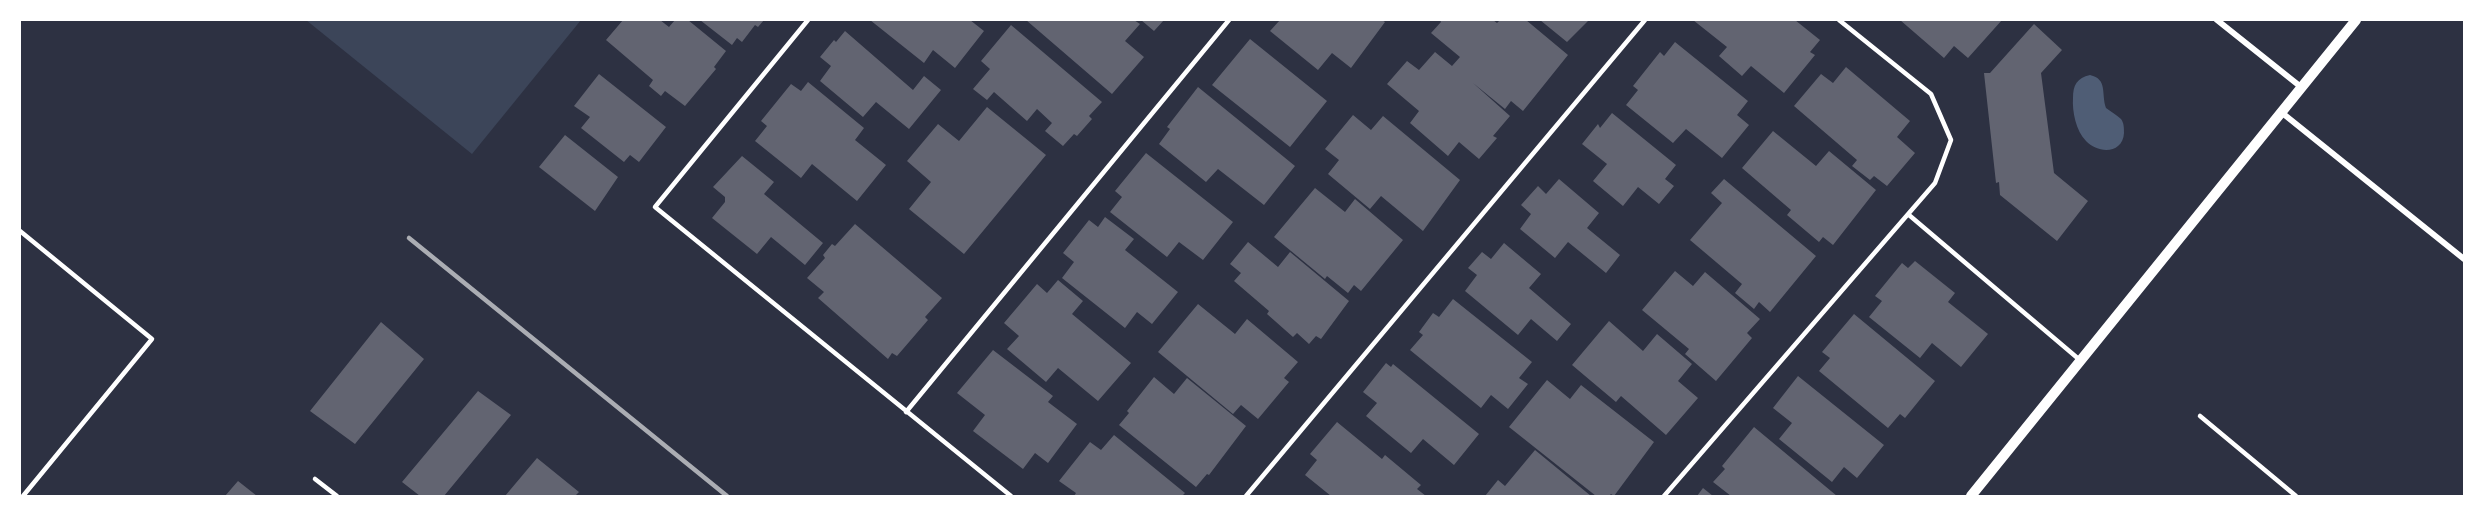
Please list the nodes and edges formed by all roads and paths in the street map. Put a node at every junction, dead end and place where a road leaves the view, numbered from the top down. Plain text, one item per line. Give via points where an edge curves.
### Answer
1 (808, 20) edge
2 (1229, 20) edge
3 (1644, 20) edge
4 (1839, 20) edge
5 (2217, 20) edge
6 (2356, 20) edge
7 (2301, 87) junction
8 (2281, 112) junction
9 (1909, 215) junction
10 (20, 231) edge
11 (2464, 259) edge
12 (2081, 360) junction
13 (906, 412) junction
14 (2200, 416) dead end
15 (315, 479) dead end
16 (23, 496) edge
17 (337, 496) edge
18 (1011, 496) edge
19 (1246, 496) edge
20 (1664, 496) edge
21 (1971, 496) edge
22 (2296, 496) edge

1 - 13 lane via 655,207
2 - 13 lane
3 - 19 lane
4 - 9 lane via 1931,94 1951,140 1935,183
5 - 7 street
6 - 7 street
7 - 8 street
8 - 11 street
8 - 12 street
9 - 12 lane
9 - 20 lane
10 - 16 lane via 152,339
12 - 21 street
13 - 18 lane
14 - 22 lane
15 - 17 lane

